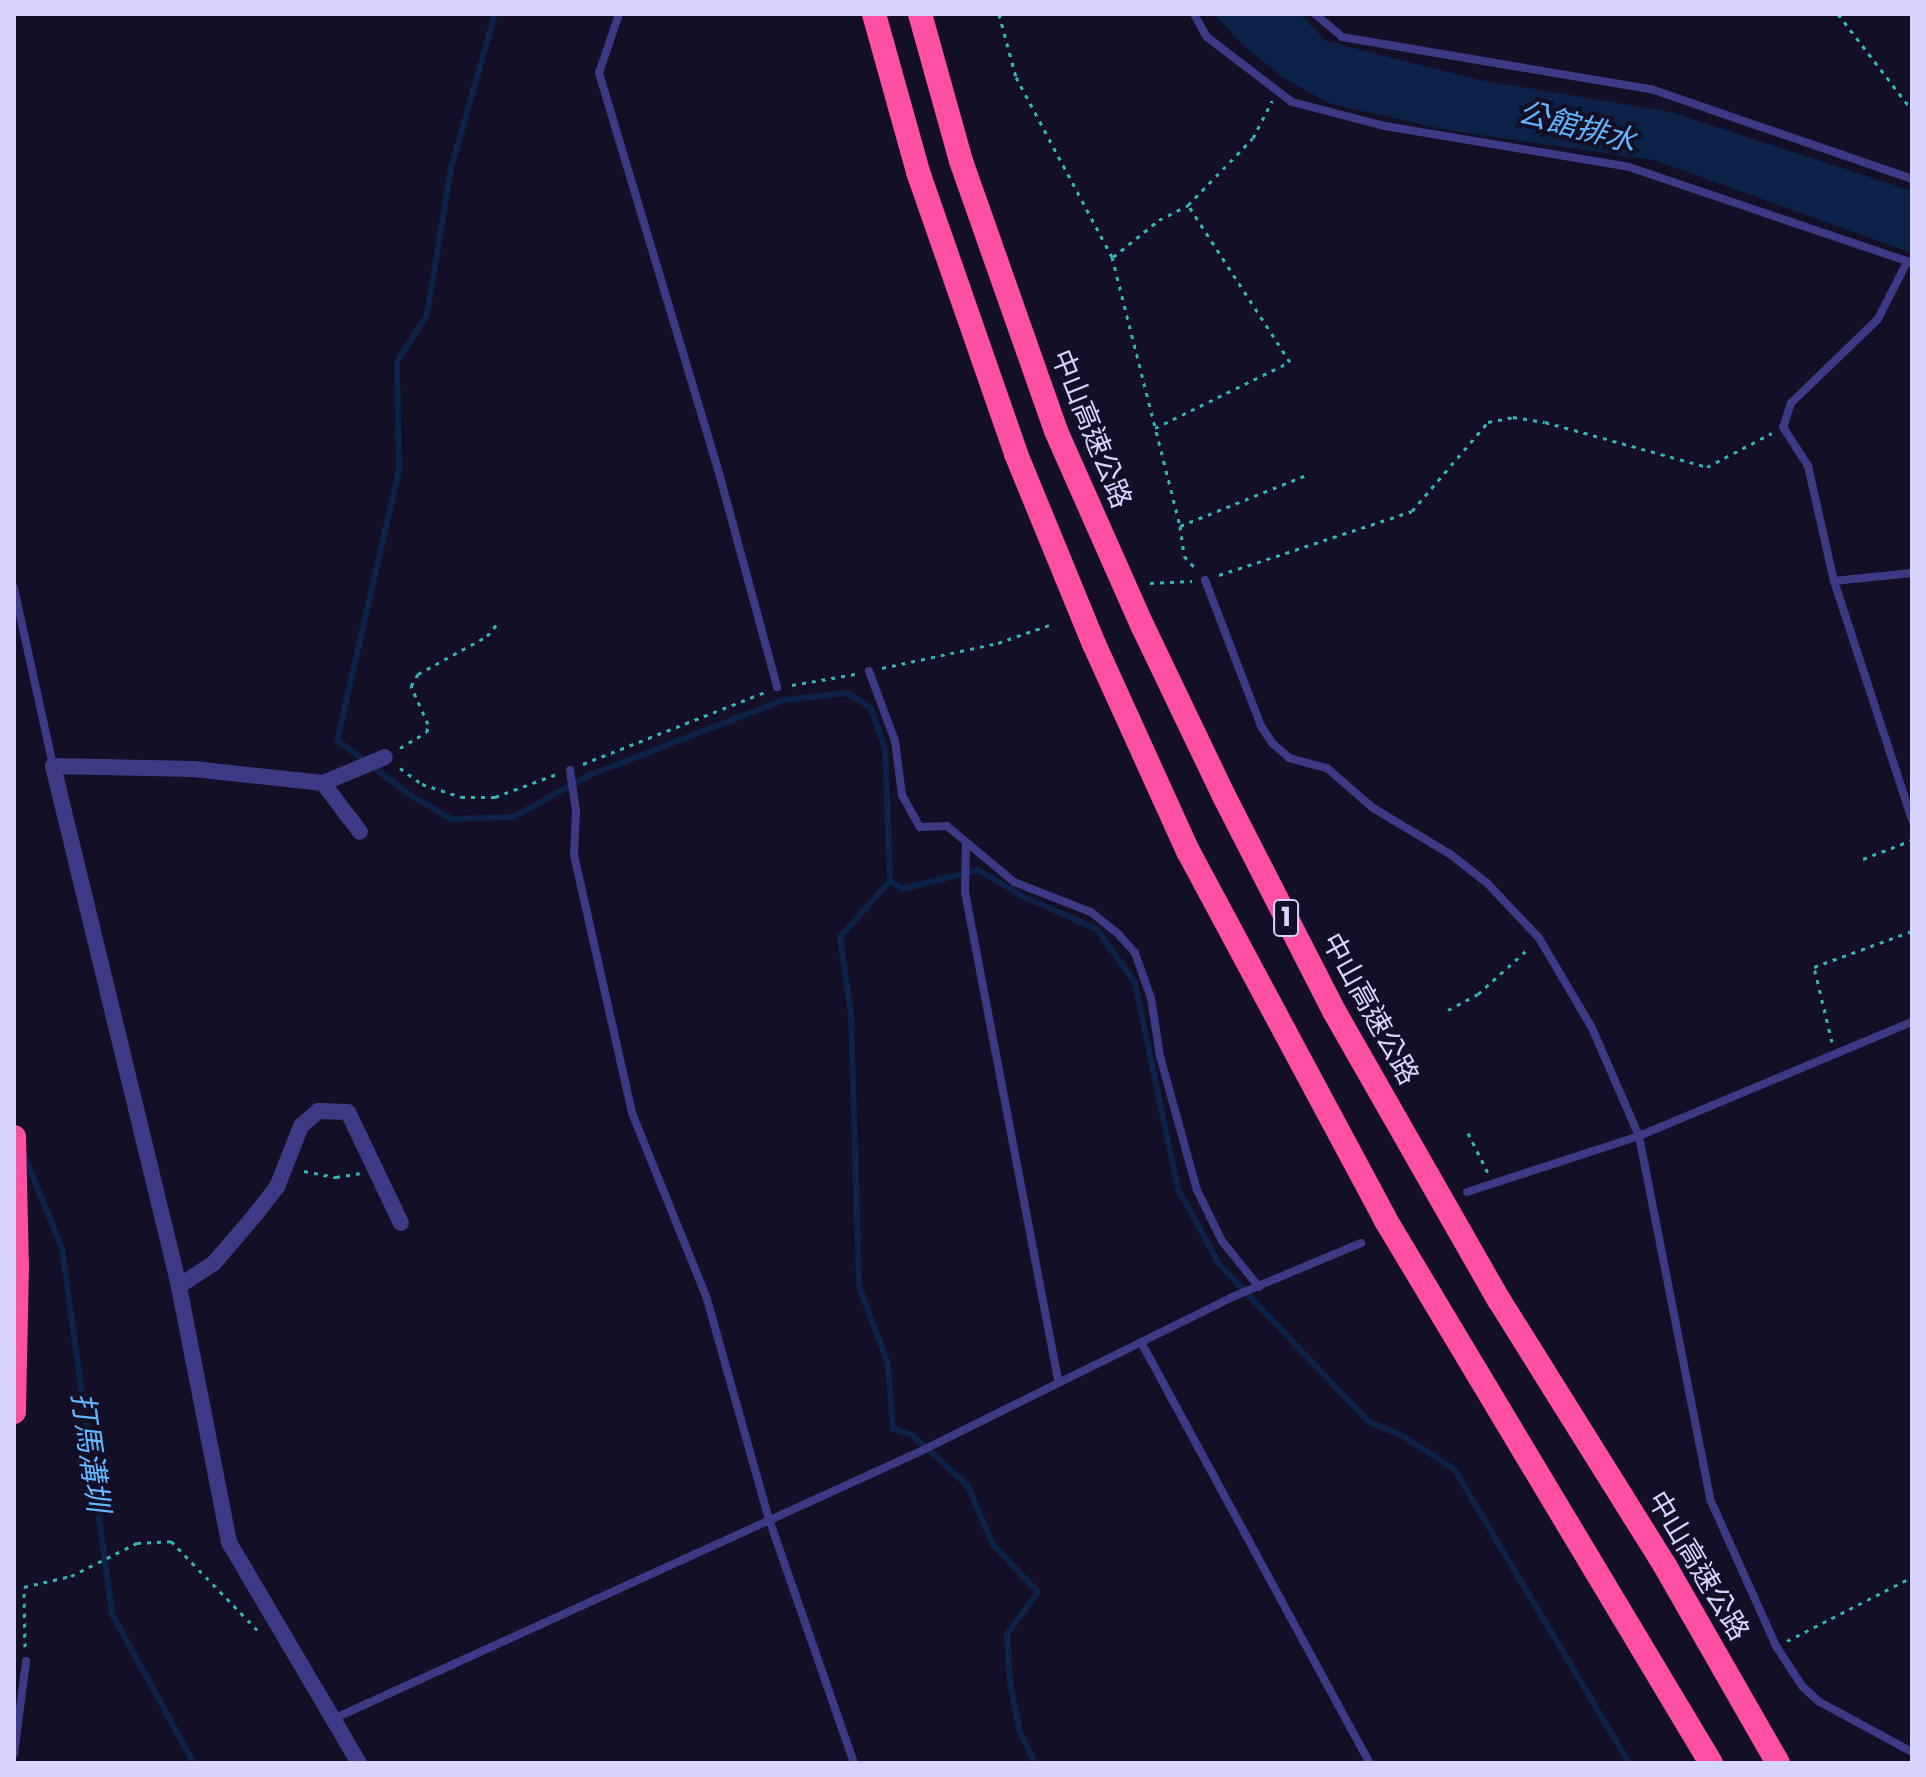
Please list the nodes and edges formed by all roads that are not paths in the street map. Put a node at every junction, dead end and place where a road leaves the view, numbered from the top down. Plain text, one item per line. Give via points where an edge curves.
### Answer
1 (619, 14) edge
2 (874, 14) edge
3 (920, 14) edge
4 (1194, 14) edge
5 (1315, 14) edge
6 (1912, 179) edge
7 (1909, 263) edge
8 (1912, 573) edge
9 (1205, 580) road end
10 (1834, 581) junction
11 (14, 588) edge
12 (869, 671) road end
13 (777, 687) road end
14 (385, 757) road end
15 (53, 766) junction
16 (570, 770) road end
17 (323, 783) junction
18 (1912, 820) edge
19 (360, 832) dead end
20 (966, 843) junction
21 (1912, 1022) edge
22 (1639, 1136) junction
23 (14, 1137) edge
24 (1467, 1192) dead end
25 (401, 1223) dead end
26 (1361, 1243) dead end
27 (179, 1286) junction
28 (1259, 1287) junction
29 (1141, 1342) junction
30 (1058, 1380) junction
31 (14, 1412) edge
32 (769, 1519) junction
33 (26, 1661) road end
34 (331, 1720) junction
35 (1912, 1752) edge
36 (14, 1754) edge
37 (359, 1763) edge
38 (854, 1763) edge
39 (1370, 1763) edge
40 (1711, 1763) edge
41 (1778, 1763) edge

1 - 13 lane via 599,73
2 - 40 highway, 1 via 918,172 1016,454 1188,851 1385,1219
3 - 41 highway, 中山高速公路 / 1 via 961,161 1056,431 1224,796 1334,1011 1491,1286 1664,1564
4 - 7 lane via 1207,37 1292,102 1385,126 1629,167
5 - 6 lane via 1342,37 1651,89
7 - 10 lane via 1878,319 1791,403 1783,427 1808,466
8 - 10 lane
9 - 22 lane via 1272,743 1289,758 1327,768 1373,808 1450,854 1487,883 1539,938 1592,1028
10 - 18 lane
11 - 15 lane
12 - 20 lane via 895,741 908,806 920,827 947,826
14 - 17 street
15 - 17 street via 194,769
15 - 27 street
16 - 32 lane via 576,811 574,855 632,1113 707,1299
17 - 19 street
20 - 28 lane via 1014,882 1091,912 1135,953 1151,998 1160,1056 1197,1190 1222,1241
20 - 30 lane via 965,892
21 - 22 lane
22 - 24 lane
22 - 35 lane via 1710,1499 1776,1646 1802,1686 1818,1701
23 - 31 highway
25 - 27 street via 348,1112 318,1111 306,1118 277,1187 214,1263
26 - 28 lane
27 - 34 street via 229,1542
28 - 29 lane
29 - 30 lane
29 - 39 lane
30 - 32 lane via 917,1453
32 - 34 lane
32 - 38 lane
33 - 36 lane
34 - 37 street

